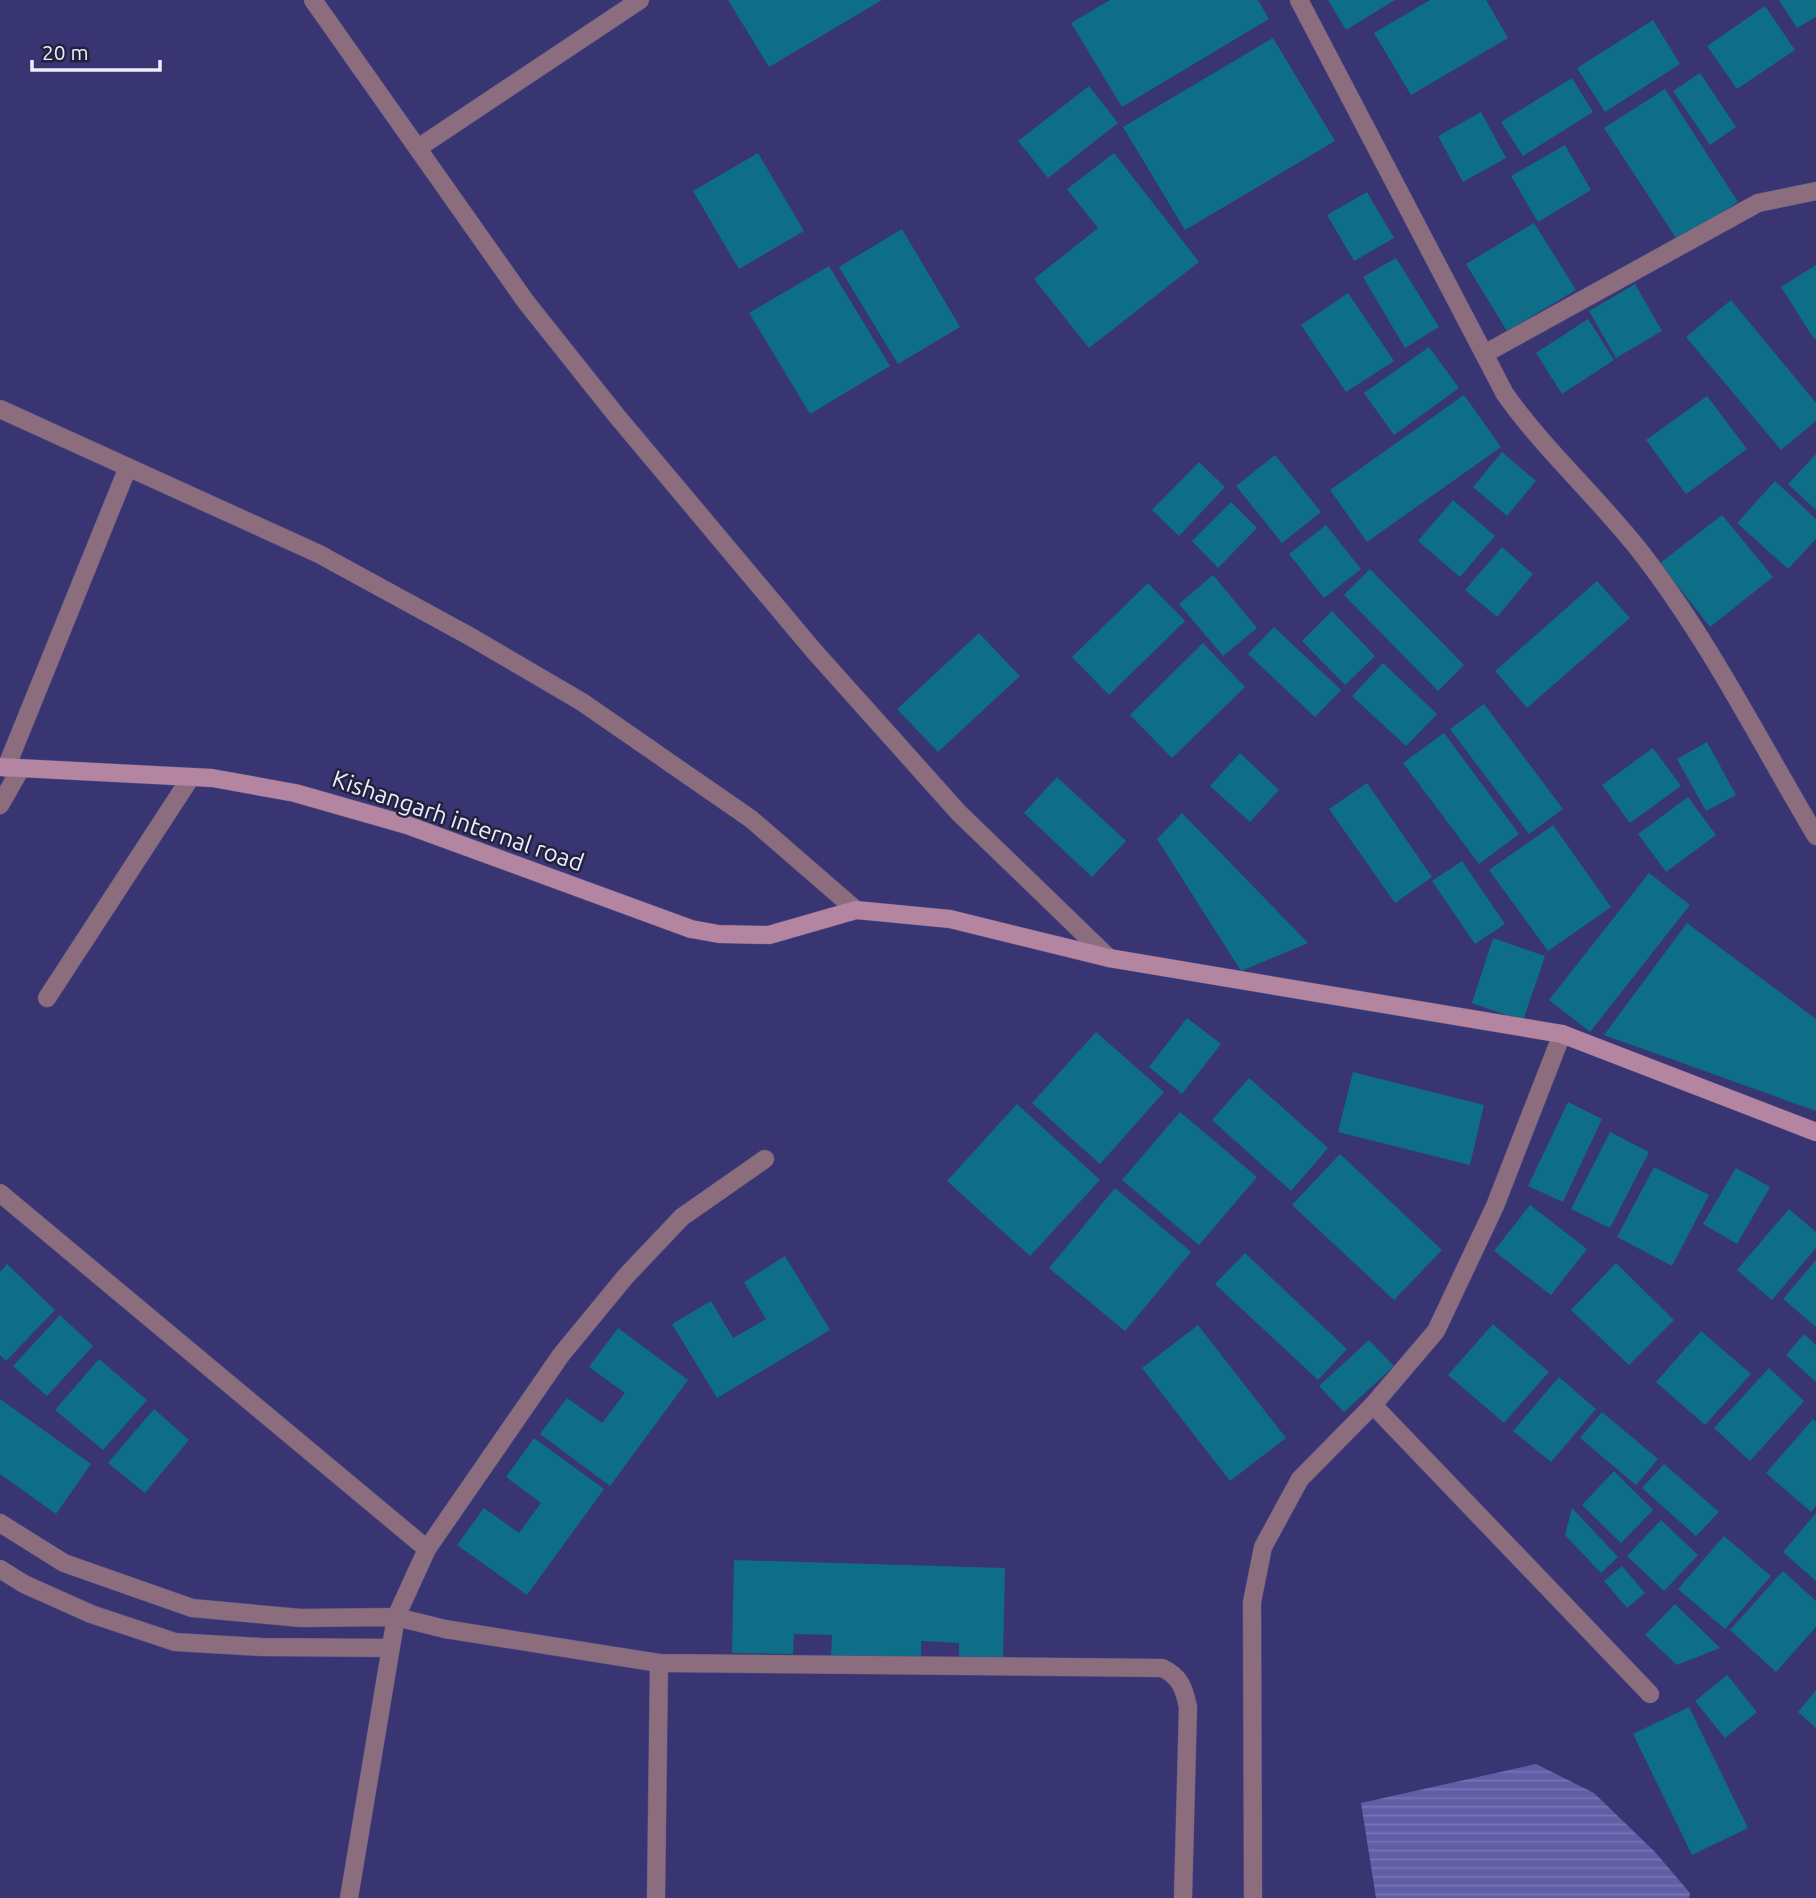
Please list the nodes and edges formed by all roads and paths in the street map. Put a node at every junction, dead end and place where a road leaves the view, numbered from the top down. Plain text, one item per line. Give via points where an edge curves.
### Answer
1 (313, 0) edge
2 (640, 0) edge
3 (1299, 0) edge
4 (418, 148) junction
5 (1816, 191) edge
6 (1486, 353) junction
7 (0, 409) edge
8 (128, 467) junction
9 (8, 769) edge
10 (191, 777) junction
11 (0, 805) edge
12 (1816, 836) edge
13 (856, 910) junction
14 (1109, 958) junction
15 (47, 998) dead end
16 (1562, 1034) junction
17 (1816, 1132) edge
18 (765, 1158) dead end
19 (0, 1193) edge
20 (1373, 1405) junction
21 (0, 1523) edge
22 (427, 1549) junction
23 (0, 1569) edge
24 (396, 1617) junction
25 (390, 1648) junction
26 (659, 1663) junction
27 (1650, 1694) dead end
28 (349, 1898) edge
29 (656, 1898) edge
30 (1183, 1898) edge
31 (1253, 1898) edge

1 - 4 street
2 - 4 street
3 - 6 street
4 - 14 street via 526,302 814,651 959,813
5 - 6 street via 1758,203
6 - 12 street via 1505,394 1527,424 1590,490 1659,578
7 - 8 street
8 - 9 street
8 - 13 street via 391,591 582,702 751,819
9 - 10 street, Kishangarh internal road
9 - 11 street
10 - 13 street, Kishangarh internal road via 295,793 396,821 691,929 769,935
10 - 15 street
13 - 14 street via 950,919
14 - 16 street
16 - 17 street
16 - 20 street via 1495,1206 1436,1331
18 - 22 street via 682,1217 626,1276 561,1355
19 - 22 street
20 - 27 street
20 - 31 street via 1300,1479 1263,1547 1252,1602
21 - 24 street via 64,1563 192,1608 301,1618
22 - 24 street
23 - 25 street via 91,1614 176,1642
24 - 25 street
24 - 26 street
25 - 28 street
26 - 29 street
26 - 30 street via 1162,1668 1175,1674 1188,1707

